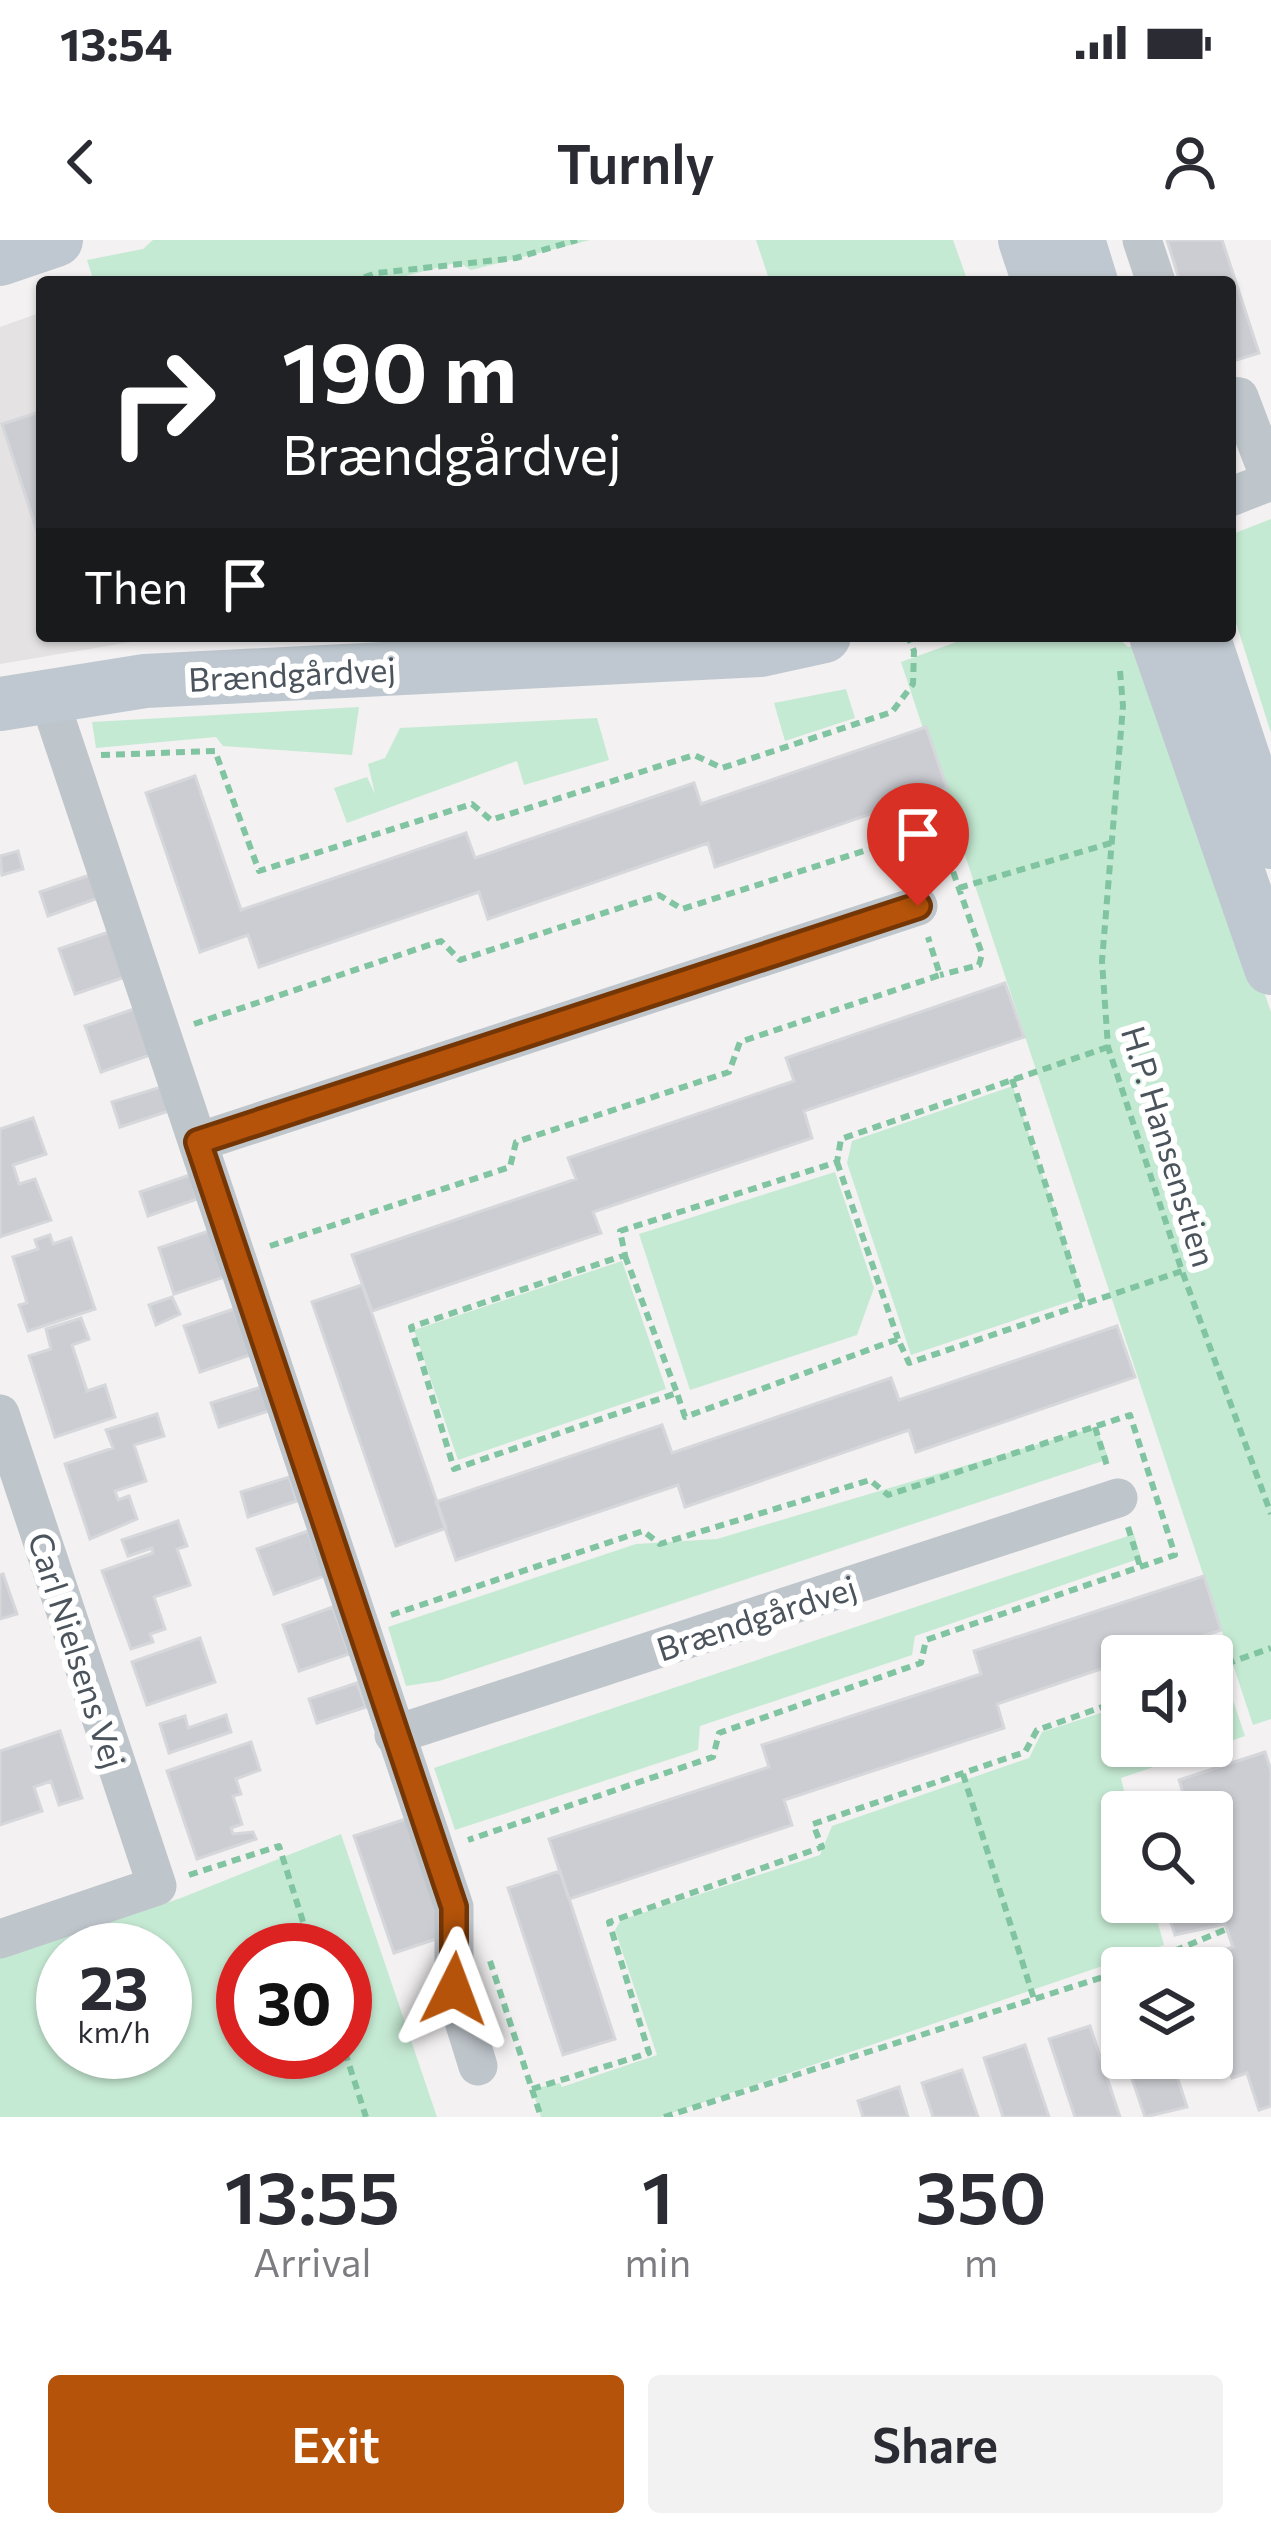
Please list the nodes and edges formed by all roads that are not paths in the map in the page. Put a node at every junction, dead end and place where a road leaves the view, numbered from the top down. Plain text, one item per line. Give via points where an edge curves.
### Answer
1 (56, 240) edge
2 (1025, 240) edge
3 (1078, 240) edge
4 (1142, 240) edge
5 (0, 259) edge
6 (1037, 276) edge
7 (1089, 276) edge
8 (1154, 276) edge
9 (1236, 397) edge
10 (1271, 481) edge
11 (1236, 494) edge
12 (797, 642) edge
13 (1205, 642) edge
14 (1138, 652) edge
15 (24, 699) edge
16 (1271, 842) edge
17 (918, 906) dead end
18 (1271, 968) edge
19 (198, 1142) junction
20 (0, 1414) edge
21 (1118, 1498) dead end
22 (394, 1735) junction
23 (0, 1939) edge
24 (478, 2066) dead end

1 - 5 street
2 - 6 street
3 - 7 street
4 - 8 street
9 - 10 street
10 - 11 street
12 - 15 street, Brændgårdvej via 145,681
13 - 16 street
14 - 18 street
15 - 19 street, Brændgårdvej via 69,756
17 - 19 street
19 - 22 street, Brændgårdvej
20 - 23 street, Carl Nielsens Vej via 157,1886
21 - 22 street, Brændgårdvej
22 - 24 street, Brændgårdvej via 454,1907 454,1989

